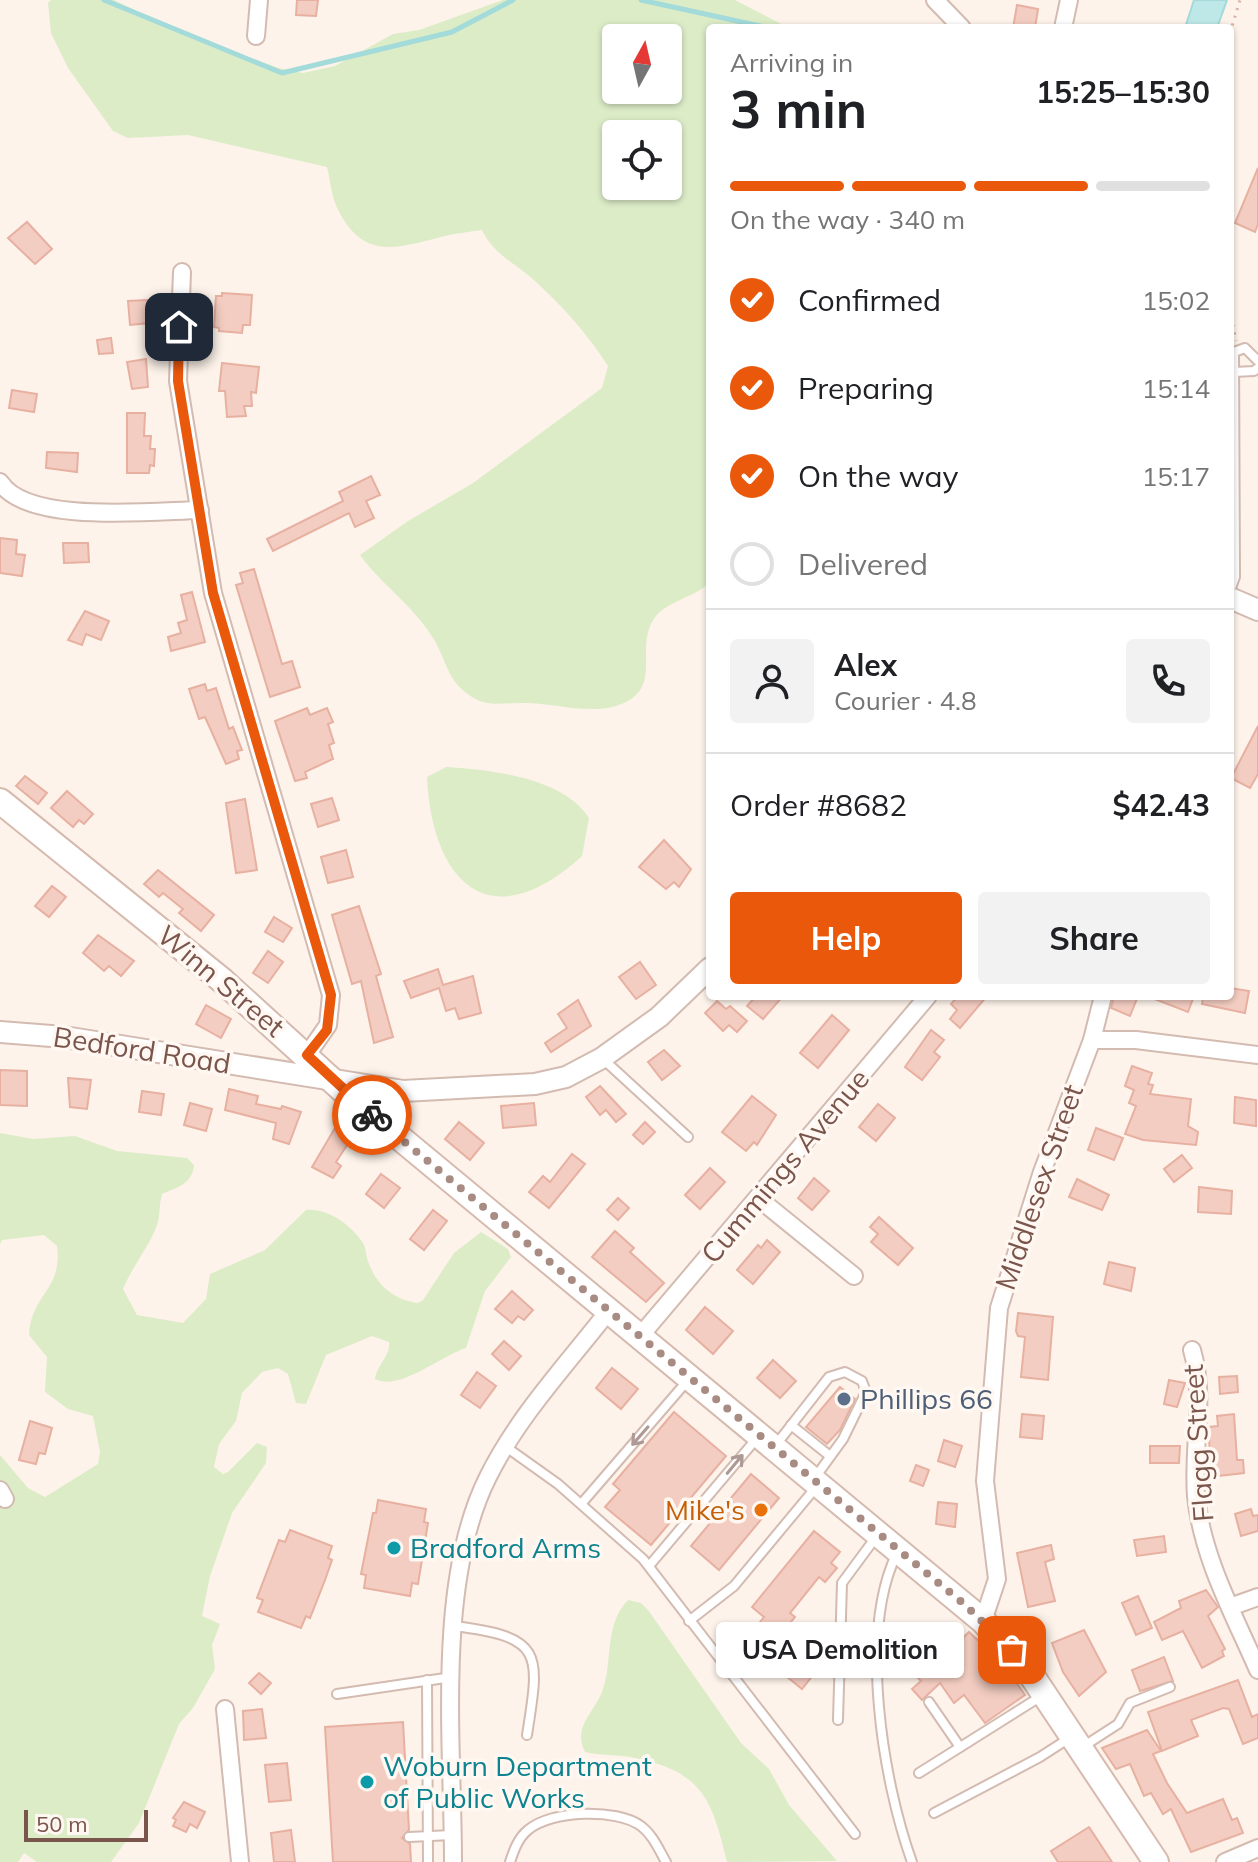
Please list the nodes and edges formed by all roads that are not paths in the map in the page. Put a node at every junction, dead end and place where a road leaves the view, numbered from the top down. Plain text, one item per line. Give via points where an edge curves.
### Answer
1 (259, 0) edge
2 (935, 0) edge
3 (1069, 0) edge
4 (958, 24) edge
5 (1064, 24) edge
6 (256, 36) dead end
7 (182, 272) dead end
8 (1258, 361) edge
9 (1258, 368) edge
10 (1234, 372) junction
11 (0, 482) edge
12 (200, 510) junction
13 (1234, 580) edge
14 (1234, 600) edge
15 (1258, 610) edge
16 (0, 801) edge
17 (706, 972) edge
18 (925, 1000) edge
19 (1102, 1000) edge
20 (0, 1032) edge
21 (1092, 1040) junction
22 (307, 1055) junction
23 (1258, 1055) edge
24 (602, 1058) junction
25 (334, 1081) junction
26 (688, 1137) dead end
27 (758, 1198) junction
28 (854, 1276) dead end
29 (610, 1309) junction
30 (641, 1335) junction
31 (1192, 1350) dead end
32 (691, 1377) junction
33 (791, 1425) junction
34 (767, 1440) junction
35 (505, 1446) junction
36 (830, 1456) junction
37 (816, 1481) junction
38 (582, 1503) junction
39 (879, 1533) junction
40 (899, 1549) junction
41 (649, 1566) junction
42 (1258, 1597) edge
43 (1230, 1607) junction
44 (689, 1621) junction
45 (983, 1621) junction
46 (454, 1626) junction
47 (1258, 1670) edge
48 (453, 1677) junction
49 (427, 1680) junction
50 (1170, 1687) dead end
51 (337, 1694) dead end
52 (1044, 1694) junction
53 (929, 1702) dead end
54 (225, 1709) dead end
55 (838, 1720) dead end
56 (527, 1735) dead end
57 (1076, 1742) junction
58 (960, 1747) junction
59 (919, 1773) dead end
60 (934, 1813) dead end
61 (855, 1834) dead end
62 (453, 1835) junction
63 (428, 1836) junction
64 (409, 1837) dead end
65 (1258, 1848) edge
66 (240, 1862) edge
67 (428, 1862) edge
68 (453, 1862) edge
69 (510, 1862) edge
70 (666, 1862) edge
71 (912, 1862) edge
72 (1156, 1862) edge
73 (1225, 1862) edge

1 - 6 street
2 - 4 street
3 - 5 street
7 - 12 street via 178,381
8 - 10 lane via 1245,348 1237,348
9 - 10 lane
10 - 13 lane
11 - 12 street via 18,500 52,508
12 - 22 street via 217,609 331,995 327,1030
14 - 15 street
16 - 22 main road, Winn Street
17 - 24 street, Bedford Road via 659,1017
18 - 27 street, Cummings Avenue
19 - 21 street, Middlesex Street
20 - 25 street, Bedford Road via 64,1037
21 - 23 street
21 - 45 street, Middlesex Street via 1001,1296 985,1481 997,1582
22 - 25 main road, Winn Street
24 - 25 street, Bedford Road via 547,1082 403,1091
24 - 26 lane
25 - 29 main road, Winn Street
27 - 28 street
27 - 30 street, Cummings Avenue
29 - 30 main road, Winn Street
29 - 35 street
30 - 32 main road, Winn Street
31 - 43 street, Flagg Street via 1200,1376 1197,1501
32 - 34 main road, Winn Street
32 -> 38 lane
33 - 34 lane
33 - 36 lane
33 - 36 lane via 829,1377 845,1372 862,1381 866,1392
34 - 37 main road, Winn Street
41 -> 34 lane
35 - 38 lane
35 - 46 street via 468,1525
36 - 37 lane
37 - 39 main road, Winn Street
37 - 44 lane via 734,1586
38 - 41 lane
39 - 40 main road, Winn Street
39 - 55 lane via 842,1583
40 - 45 main road, Winn Street
40 - 71 lane via 887,1573 882,1603 879,1692 890,1787
41 - 44 lane
42 - 43 street
43 - 47 street, Flagg Street
44 - 61 lane
45 - 52 main road, Winn Street
46 - 48 street
46 - 56 lane via 503,1633 530,1655 536,1677
48 - 49 lane
48 - 62 street
49 - 51 lane
49 - 63 lane
50 - 57 lane via 1130,1703 1118,1724
52 - 57 main road, Winn Street
52 - 58 lane
53 - 58 lane
54 - 66 street
57 - 60 lane
57 - 72 main road, Winn Street
58 - 59 lane
62 - 63 lane
62 - 68 street
63 - 64 lane
63 - 67 lane
65 - 73 street
69 - 70 lane via 518,1841 532,1827 590,1813 637,1823

